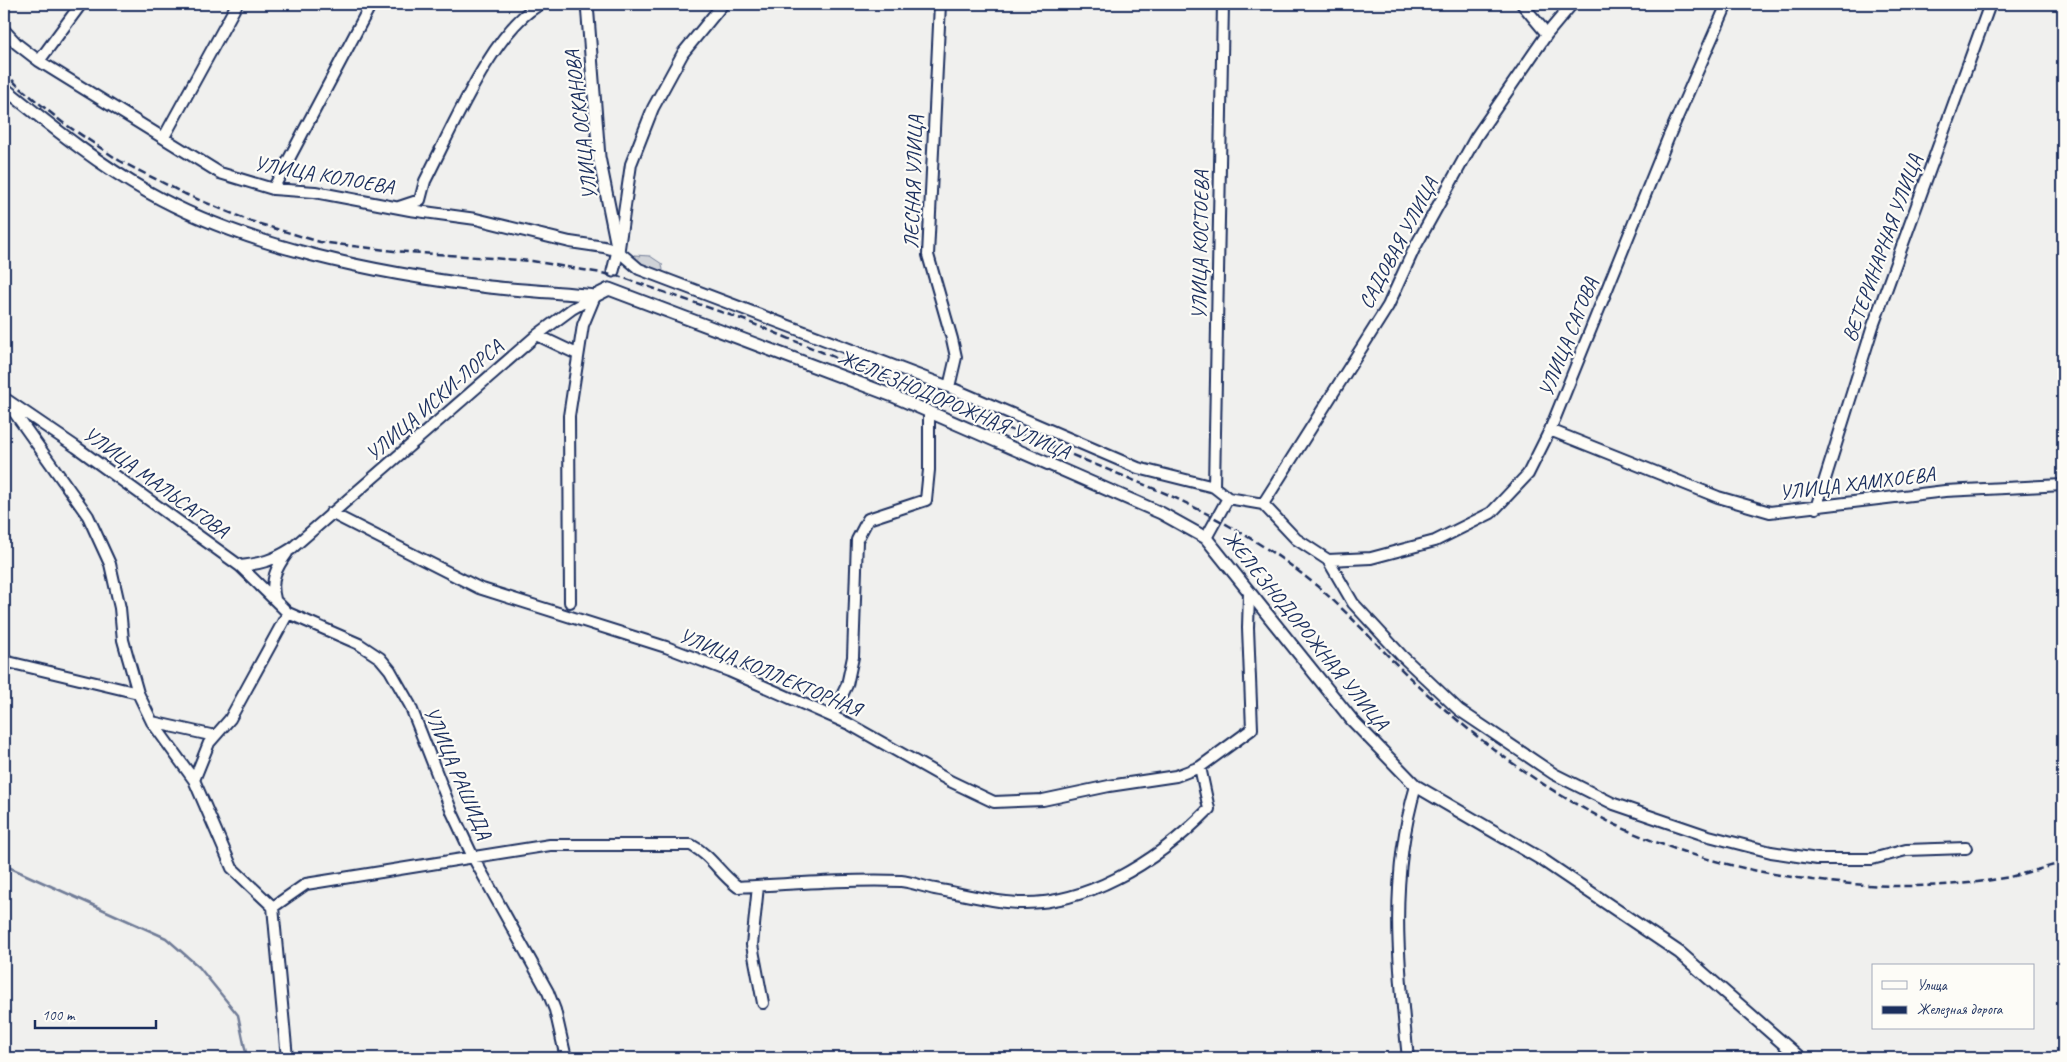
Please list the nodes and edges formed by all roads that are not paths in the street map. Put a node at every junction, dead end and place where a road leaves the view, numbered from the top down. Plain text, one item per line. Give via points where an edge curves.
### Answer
1 (81, 4) edge
2 (237, 4) edge
3 (371, 4) edge
4 (541, 4) edge
5 (587, 4) edge
6 (723, 4) edge
7 (940, 4) edge
8 (1224, 4) edge
9 (1522, 4) edge
10 (1572, 4) edge
11 (1727, 4) edge
12 (1990, 4) edge
13 (4, 30) edge
14 (1547, 34) junction
15 (39, 61) junction
16 (4, 88) edge
17 (164, 137) junction
18 (273, 189) junction
19 (396, 207) junction
20 (618, 251) junction
21 (611, 279) junction
22 (568, 293) junction
23 (595, 296) junction
24 (572, 309) junction
25 (537, 335) junction
26 (577, 354) junction
27 (949, 387) junction
28 (4, 398) edge
29 (929, 412) junction
30 (1550, 430) junction
31 (2063, 485) edge
32 (1214, 487) junction
33 (1228, 498) junction
34 (1263, 504) junction
35 (1816, 508) junction
36 (331, 513) junction
37 (1206, 538) junction
38 (291, 549) junction
39 (1328, 560) junction
40 (240, 566) junction
41 (1249, 593) junction
42 (275, 599) junction
43 (570, 602) dead end
44 (288, 613) junction
45 (4, 661) edge
46 (138, 693) junction
47 (832, 716) junction
48 (152, 722) junction
49 (215, 736) junction
50 (1200, 767) junction
51 (194, 780) junction
52 (1416, 786) junction
53 (1966, 848) dead end
54 (473, 857) junction
55 (758, 886) junction
56 (273, 907) junction
57 (763, 1003) dead end
58 (287, 1058) edge
59 (566, 1058) edge
60 (1408, 1058) edge
61 (1800, 1058) edge

1 - 15 street
2 - 17 street
3 - 18 street
4 - 19 street via 528,10 509,30 487,62 425,181 420,200
5 - 20 street, УЛИЦА ОСКАНОВА via 599,157
6 - 20 street via 683,53 653,108 631,164
7 - 27 street, ЛЕСНАЯ УЛИЦА via 928,255 956,357
8 - 32 street, УЛИЦА КОСТОЕВА
9 - 14 street
10 - 14 street, САДОВАЯ УЛИЦА
11 - 30 street, УЛИЦА САГОВА via 1669,136
12 - 35 street, ВЕТЕРИНАРНАЯ УЛИЦА via 1873,326
13 - 15 street, УЛИЦА КОЛОЕВА
14 - 34 street, САДОВАЯ УЛИЦА via 1476,137 1414,249 1388,306
15 - 17 street, УЛИЦА КОЛОЕВА
16 - 22 street via 94,159 149,193 210,222 304,252 401,275
17 - 18 street, УЛИЦА КОЛОЕВА via 220,172
18 - 19 street, УЛИЦА КОЛОЕВА via 315,192
19 - 20 street, УЛИЦА КОЛОЕВА via 476,219
20 - 21 street, УЛИЦА ОСКАНОВА
20 - 27 street via 640,269
21 - 23 street, УЛИЦА ИСКИ-ЛОРСА
21 - 29 street, ЖЕЛЕЗНОДОРОЖНАЯ УЛИЦА
22 - 23 street
22 - 24 street via 573,301
23 - 24 street, УЛИЦА ИСКИ-ЛОРСА
23 - 26 street via 582,325
24 - 25 street, УЛИЦА ИСКИ-ЛОРСА
25 - 26 street
25 - 36 street, УЛИЦА ИСКИ-ЛОРСА
26 - 43 street via 569,416
27 - 32 street via 1138,468
28 - 40 street, УЛИЦА МАЛЬСАГОВА
28 - 46 street via 88,516 107,556 120,608 123,640
29 - 37 street, ЖЕЛЕЗНОДОРОЖНАЯ УЛИЦА via 1161,513
29 - 47 street via 926,500 868,519 857,540 853,657 847,686
30 - 35 street, УЛИЦА ХАМХОЕВА via 1718,497 1770,512
30 - 39 street, УЛИЦА САГОВА via 1528,474 1492,513 1435,541 1371,558
31 - 35 street, УЛИЦА ХАМХОЕВА via 1945,491
32 - 33 street
33 - 34 street
33 - 37 street
34 - 39 street via 1296,539
36 - 38 street, УЛИЦА ИСКИ-ЛОРСА
36 - 47 street, УЛИЦА КОЛЛЕКТОРНАЯ via 479,588 666,647
37 - 41 street, ЖЕЛЕЗНОДОРОЖНАЯ УЛИЦА
38 - 40 street, УЛИЦА МАЛЬСАГОВА via 268,562
38 - 42 street via 275,572 272,586
39 - 53 street via 1352,603 1459,710 1554,774 1614,804 1705,835 1771,852 1817,859 1872,859 1906,850
40 - 42 street, УЛИЦА РАШИДА
41 - 50 street, УЛИЦА КОЛЛЕКТОРНАЯ via 1252,729
41 - 52 street, ЖЕЛЕЗНОДОРОЖНАЯ УЛИЦА via 1352,720
42 - 44 street, УЛИЦА РАШИДА
44 - 49 street via 230,719
44 - 54 street, УЛИЦА РАШИДА via 359,644 380,658 390,670 410,705
45 - 46 street
46 - 48 street
47 - 50 street, УЛИЦА КОЛЛЕКТОРНАЯ via 994,802 1043,800 1176,776
48 - 49 street
48 - 51 street
49 - 51 street
50 - 55 street via 1209,809 1140,865 1090,891 1036,903 1006,902 903,881
51 - 56 street via 232,868
52 - 60 street via 1405,822 1396,904
52 - 61 street, ЖЕЛЕЗНОДОРОЖНАЯ УЛИЦА via 1541,859 1680,953
54 - 55 street via 550,845 691,844 705,852 727,879 738,887
54 - 56 street via 306,884
54 - 59 street, УЛИЦА РАШИДА via 548,992
55 - 57 street via 752,945
56 - 58 street

